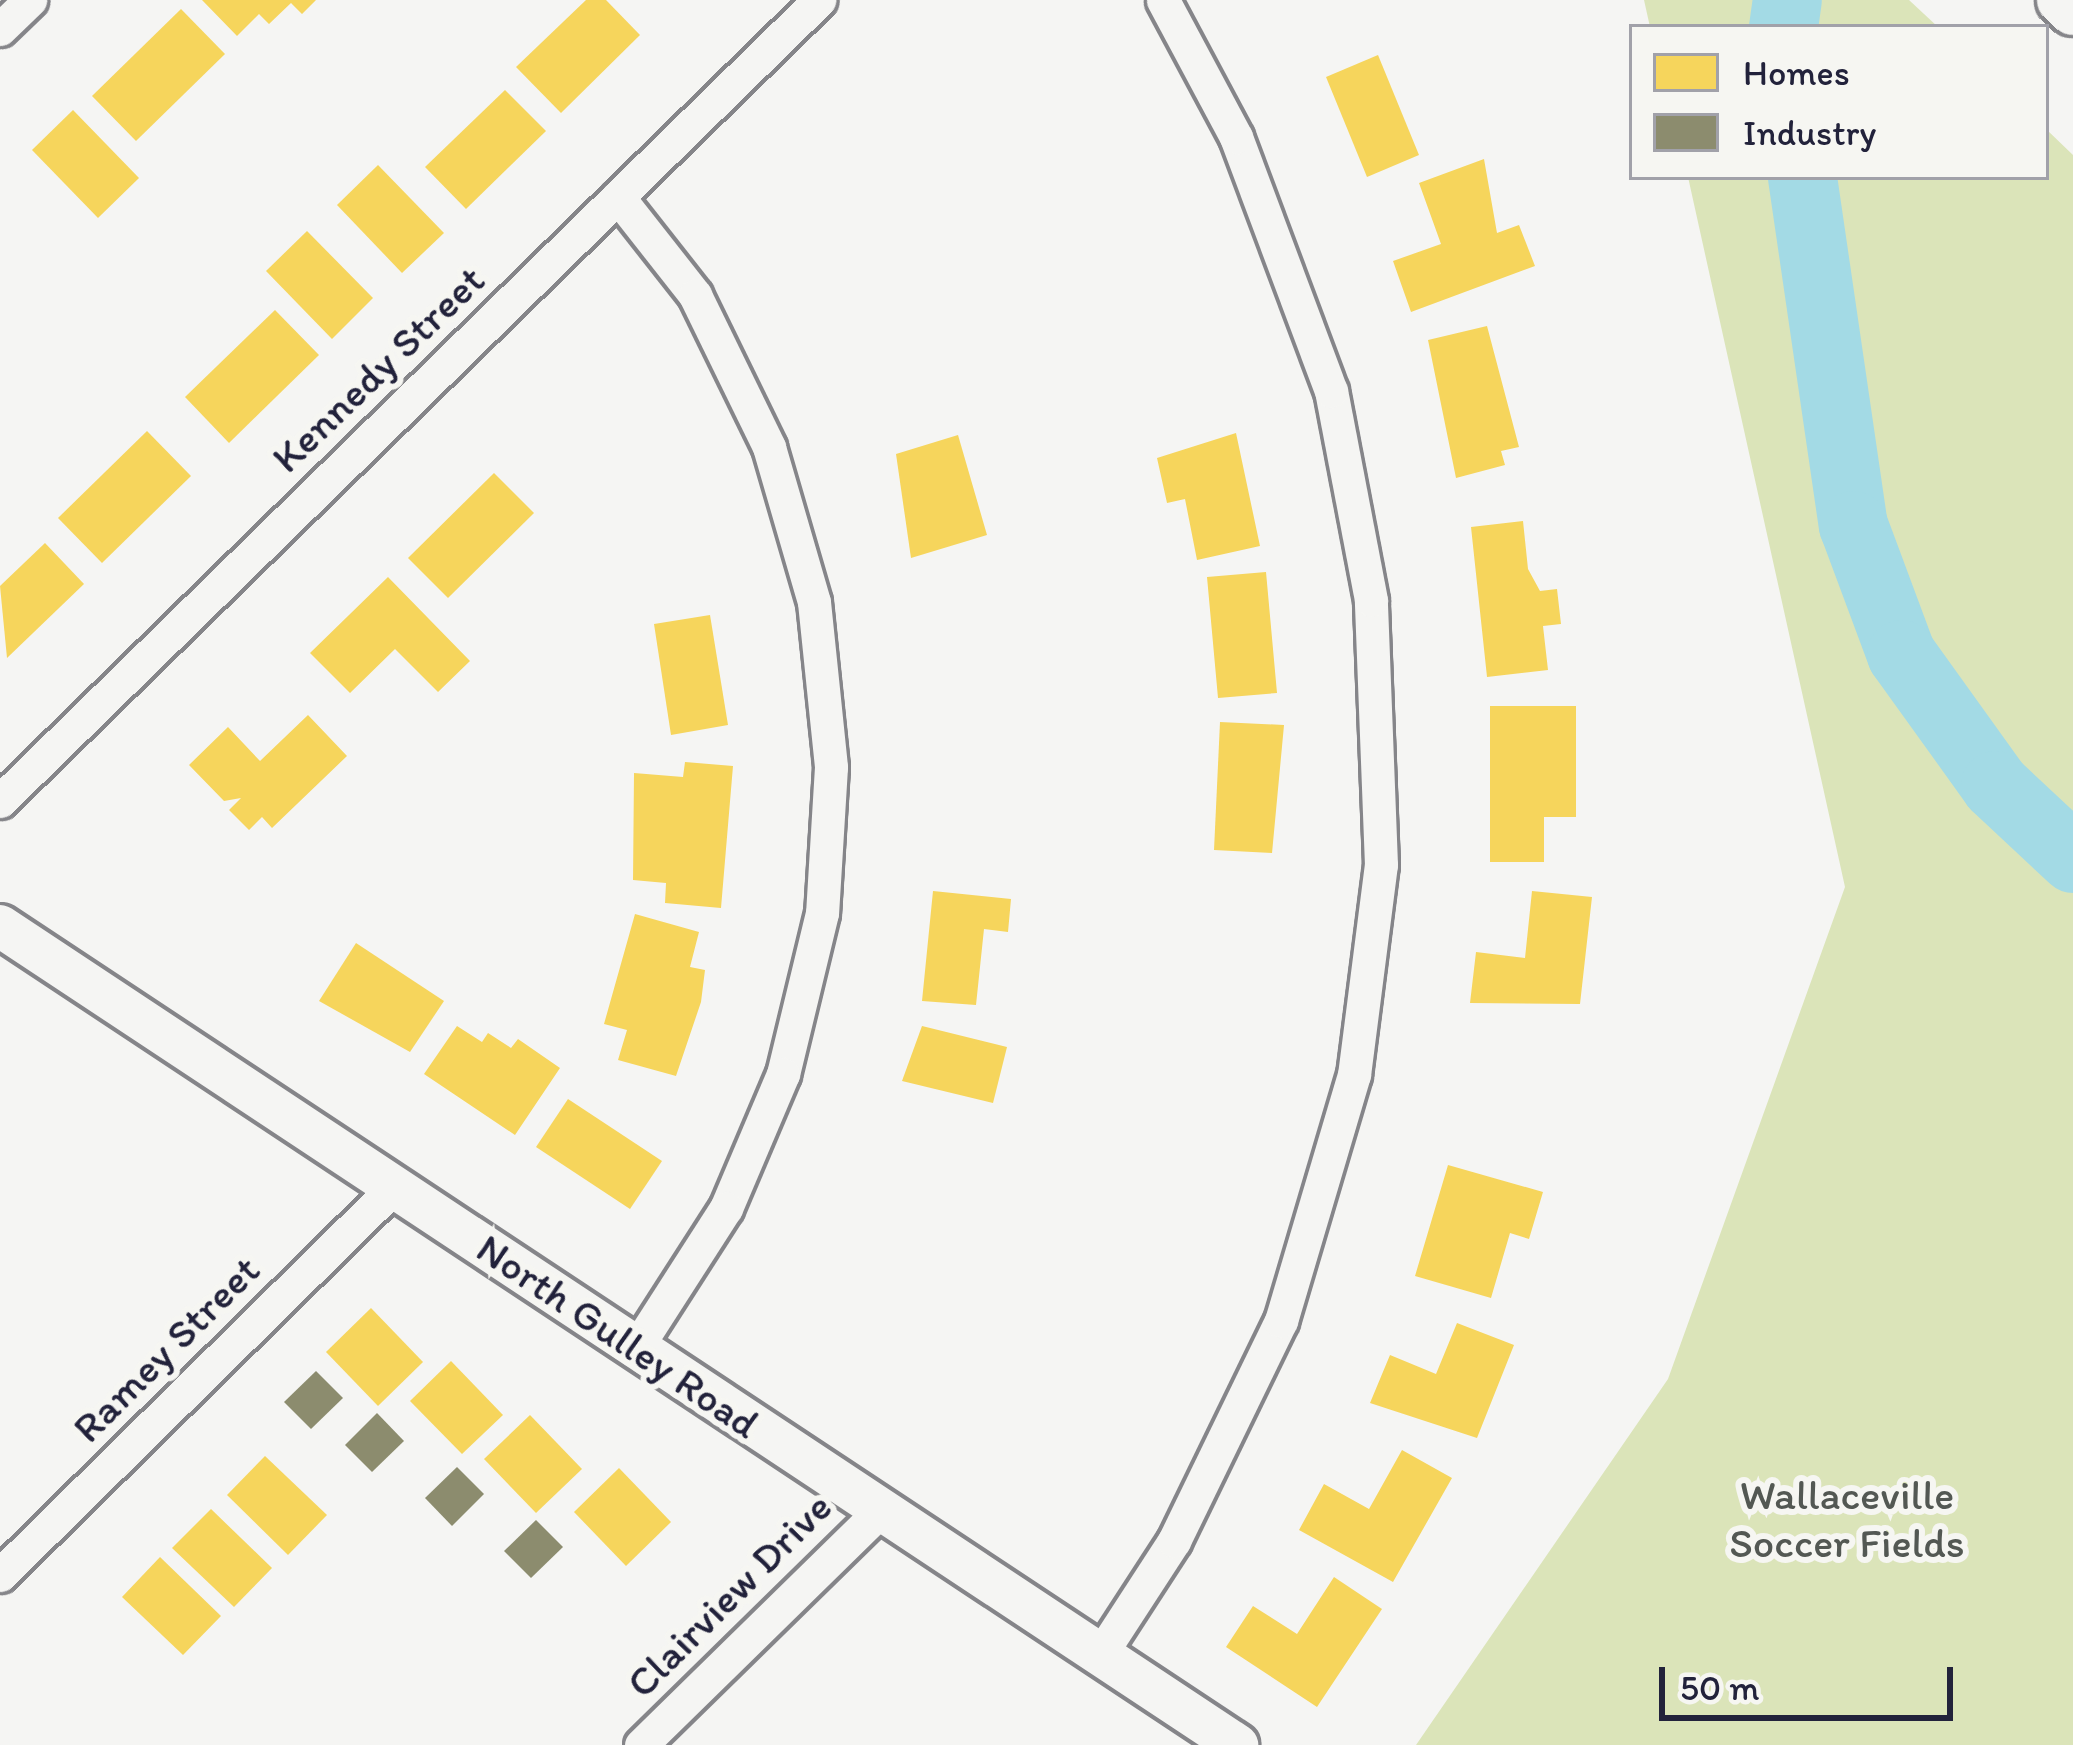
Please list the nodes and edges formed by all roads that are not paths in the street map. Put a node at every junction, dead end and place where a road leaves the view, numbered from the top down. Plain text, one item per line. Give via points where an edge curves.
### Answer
1 (30, 0) edge
2 (819, 0) edge
3 (1163, 0) edge
4 (2061, 0) edge
5 (2073, 11) edge
6 (0, 29) edge
7 (618, 197) junction
8 (0, 801) edge
9 (0, 926) edge
10 (394, 1187) junction
11 (636, 1348) junction
12 (880, 1510) junction
13 (0, 1575) edge
14 (1100, 1654) junction
15 (641, 1745) edge
16 (1237, 1745) edge

1 - 6 street
2 - 7 street, Kennedy Street
3 - 14 street via 1236,137 1331,391 1371,600 1381,865 1354,1075 1281,1321 1174,1541
4 - 5 main road
7 - 8 street, Kennedy Street
7 - 11 street via 695,295 770,447 814,602 831,767 822,913 783,1074 726,1208
9 - 10 street, North Gulley Road
10 - 11 street, North Gulley Road
10 - 13 street, Ramey Street
11 - 12 street, North Gulley Road
12 - 14 street, North Gulley Road
12 - 15 street, Clairview Drive
14 - 16 street, North Gulley Road

